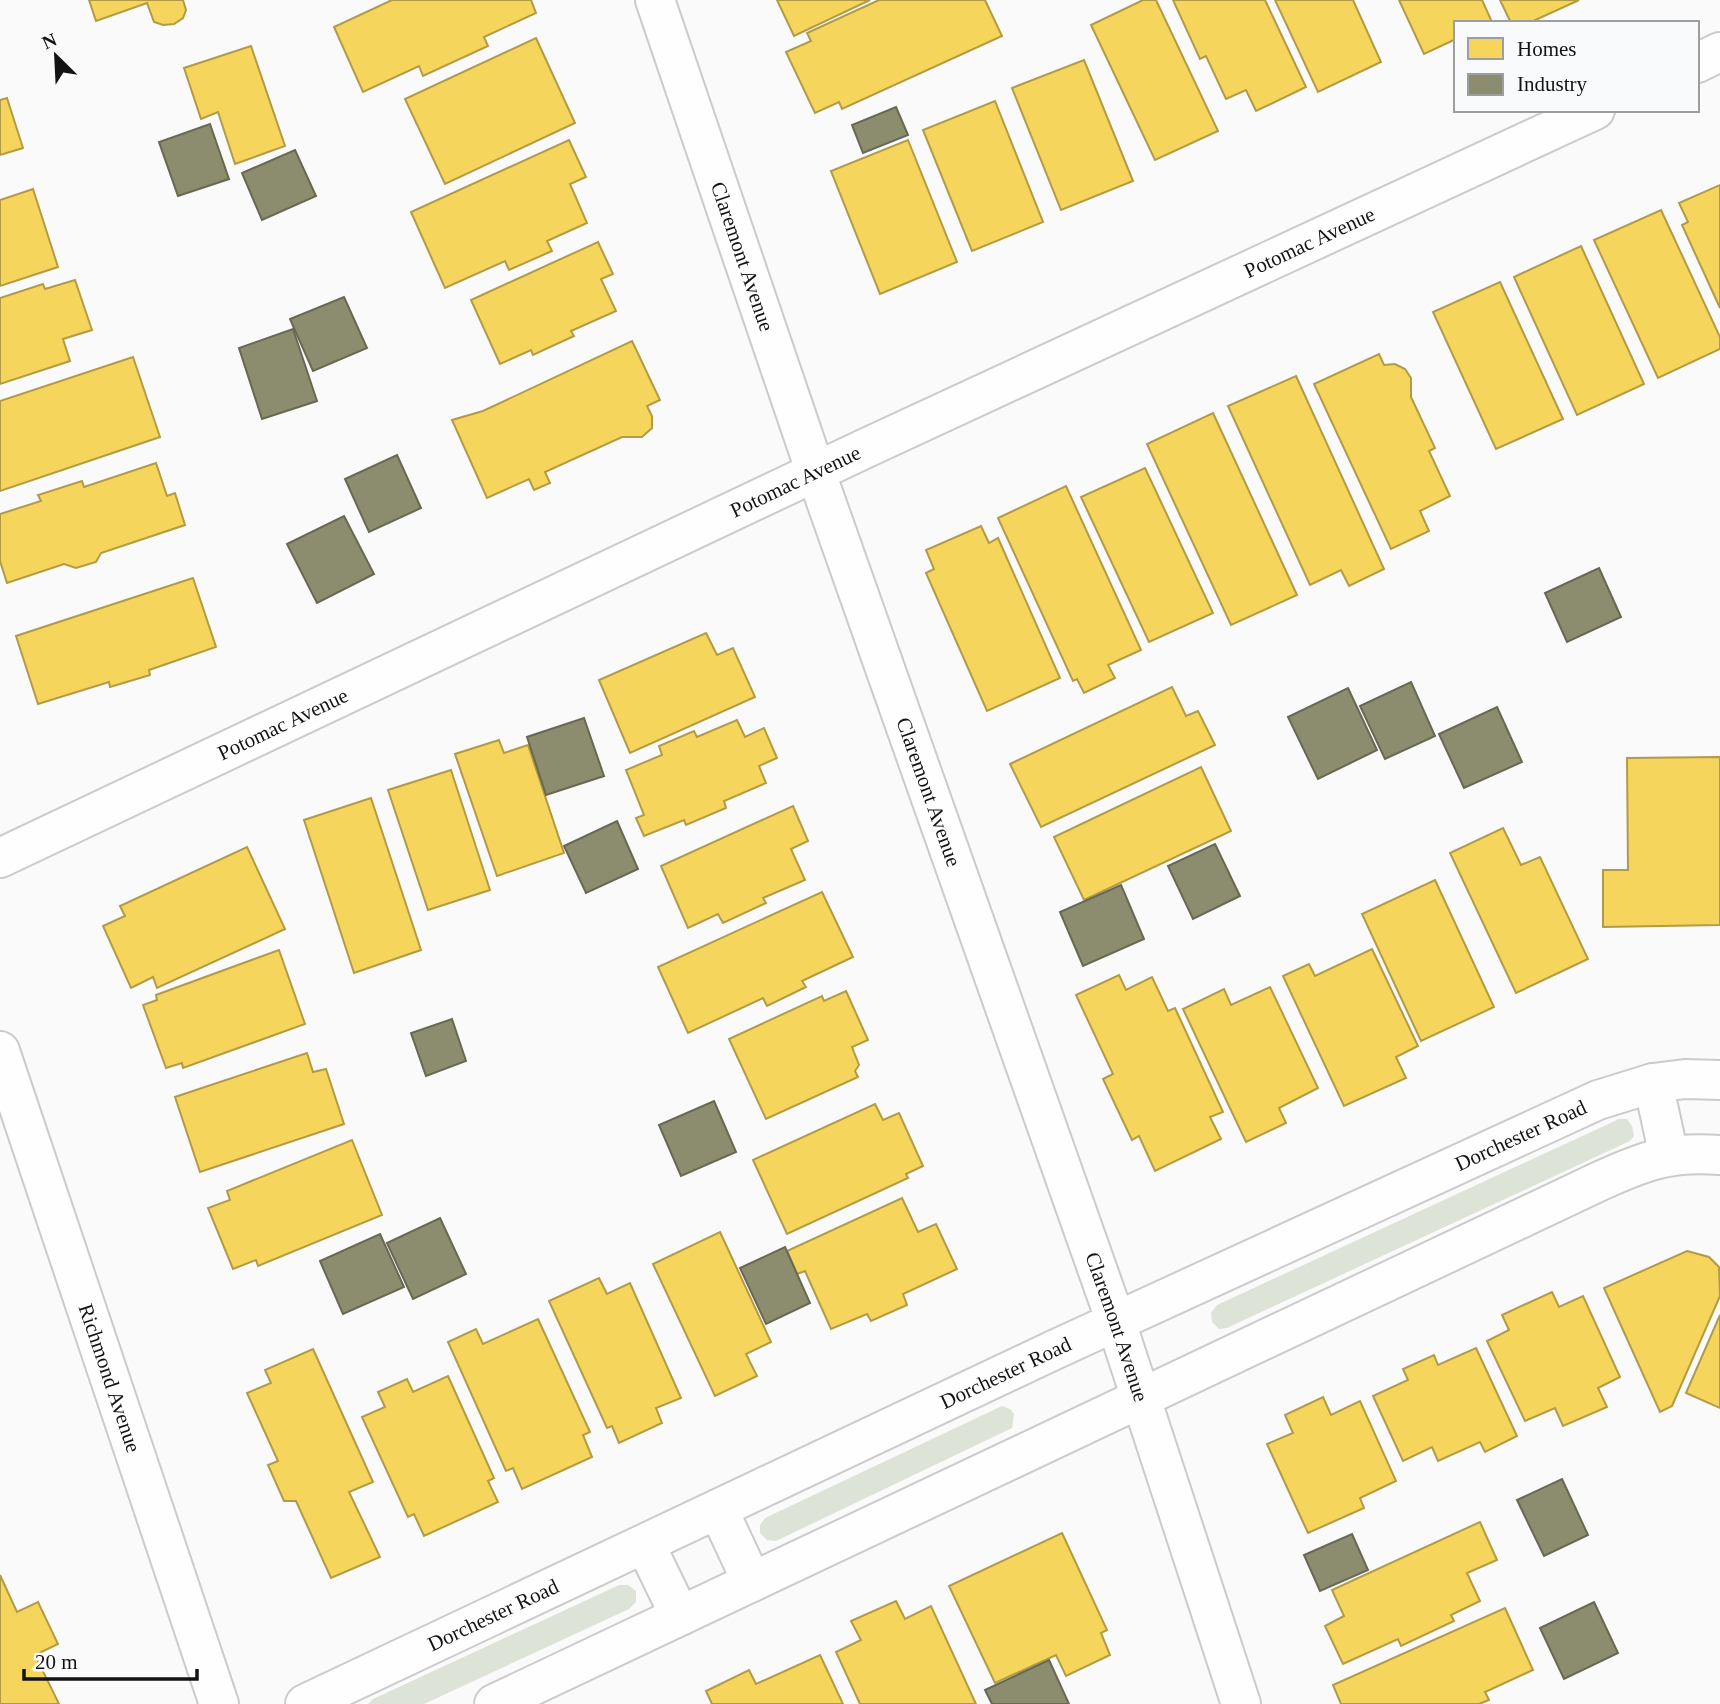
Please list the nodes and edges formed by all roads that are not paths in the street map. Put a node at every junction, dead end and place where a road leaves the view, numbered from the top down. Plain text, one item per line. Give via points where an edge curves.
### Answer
1 (656, 0) edge
2 (1720, 52) edge
3 (1699, 62) edge
4 (1591, 112) edge
5 (816, 473) junction
6 (0, 858) edge
7 (0, 1051) edge
8 (1720, 1080) edge
9 (1653, 1083) junction
10 (1720, 1154) edge
11 (1669, 1156) junction
12 (1116, 1322) junction
13 (1142, 1398) junction
14 (718, 1510) junction
15 (645, 1544) junction
16 (752, 1582) junction
17 (680, 1616) junction
18 (219, 1704) edge
19 (305, 1704) edge
20 (494, 1704) edge
21 (1241, 1704) edge

1 - 5 street, Claremont Avenue
2 - 3 street
4 - 5 street, Potomac Avenue
5 - 6 street, Potomac Avenue
5 - 12 street, Claremont Avenue
7 - 18 street, Richmond Avenue
8 - 9 street, Dorchester Road
9 - 11 street
9 - 12 street, Dorchester Road via 1598,1100
10 - 11 street
11 - 13 street via 1600,1181
12 - 13 street, Claremont Avenue
12 - 14 street, Dorchester Road
13 - 16 street
13 - 21 street, Claremont Avenue
14 - 15 street, Dorchester Road
14 - 16 street
15 - 17 street
15 - 19 street, Dorchester Road
16 - 17 street
17 - 20 street

